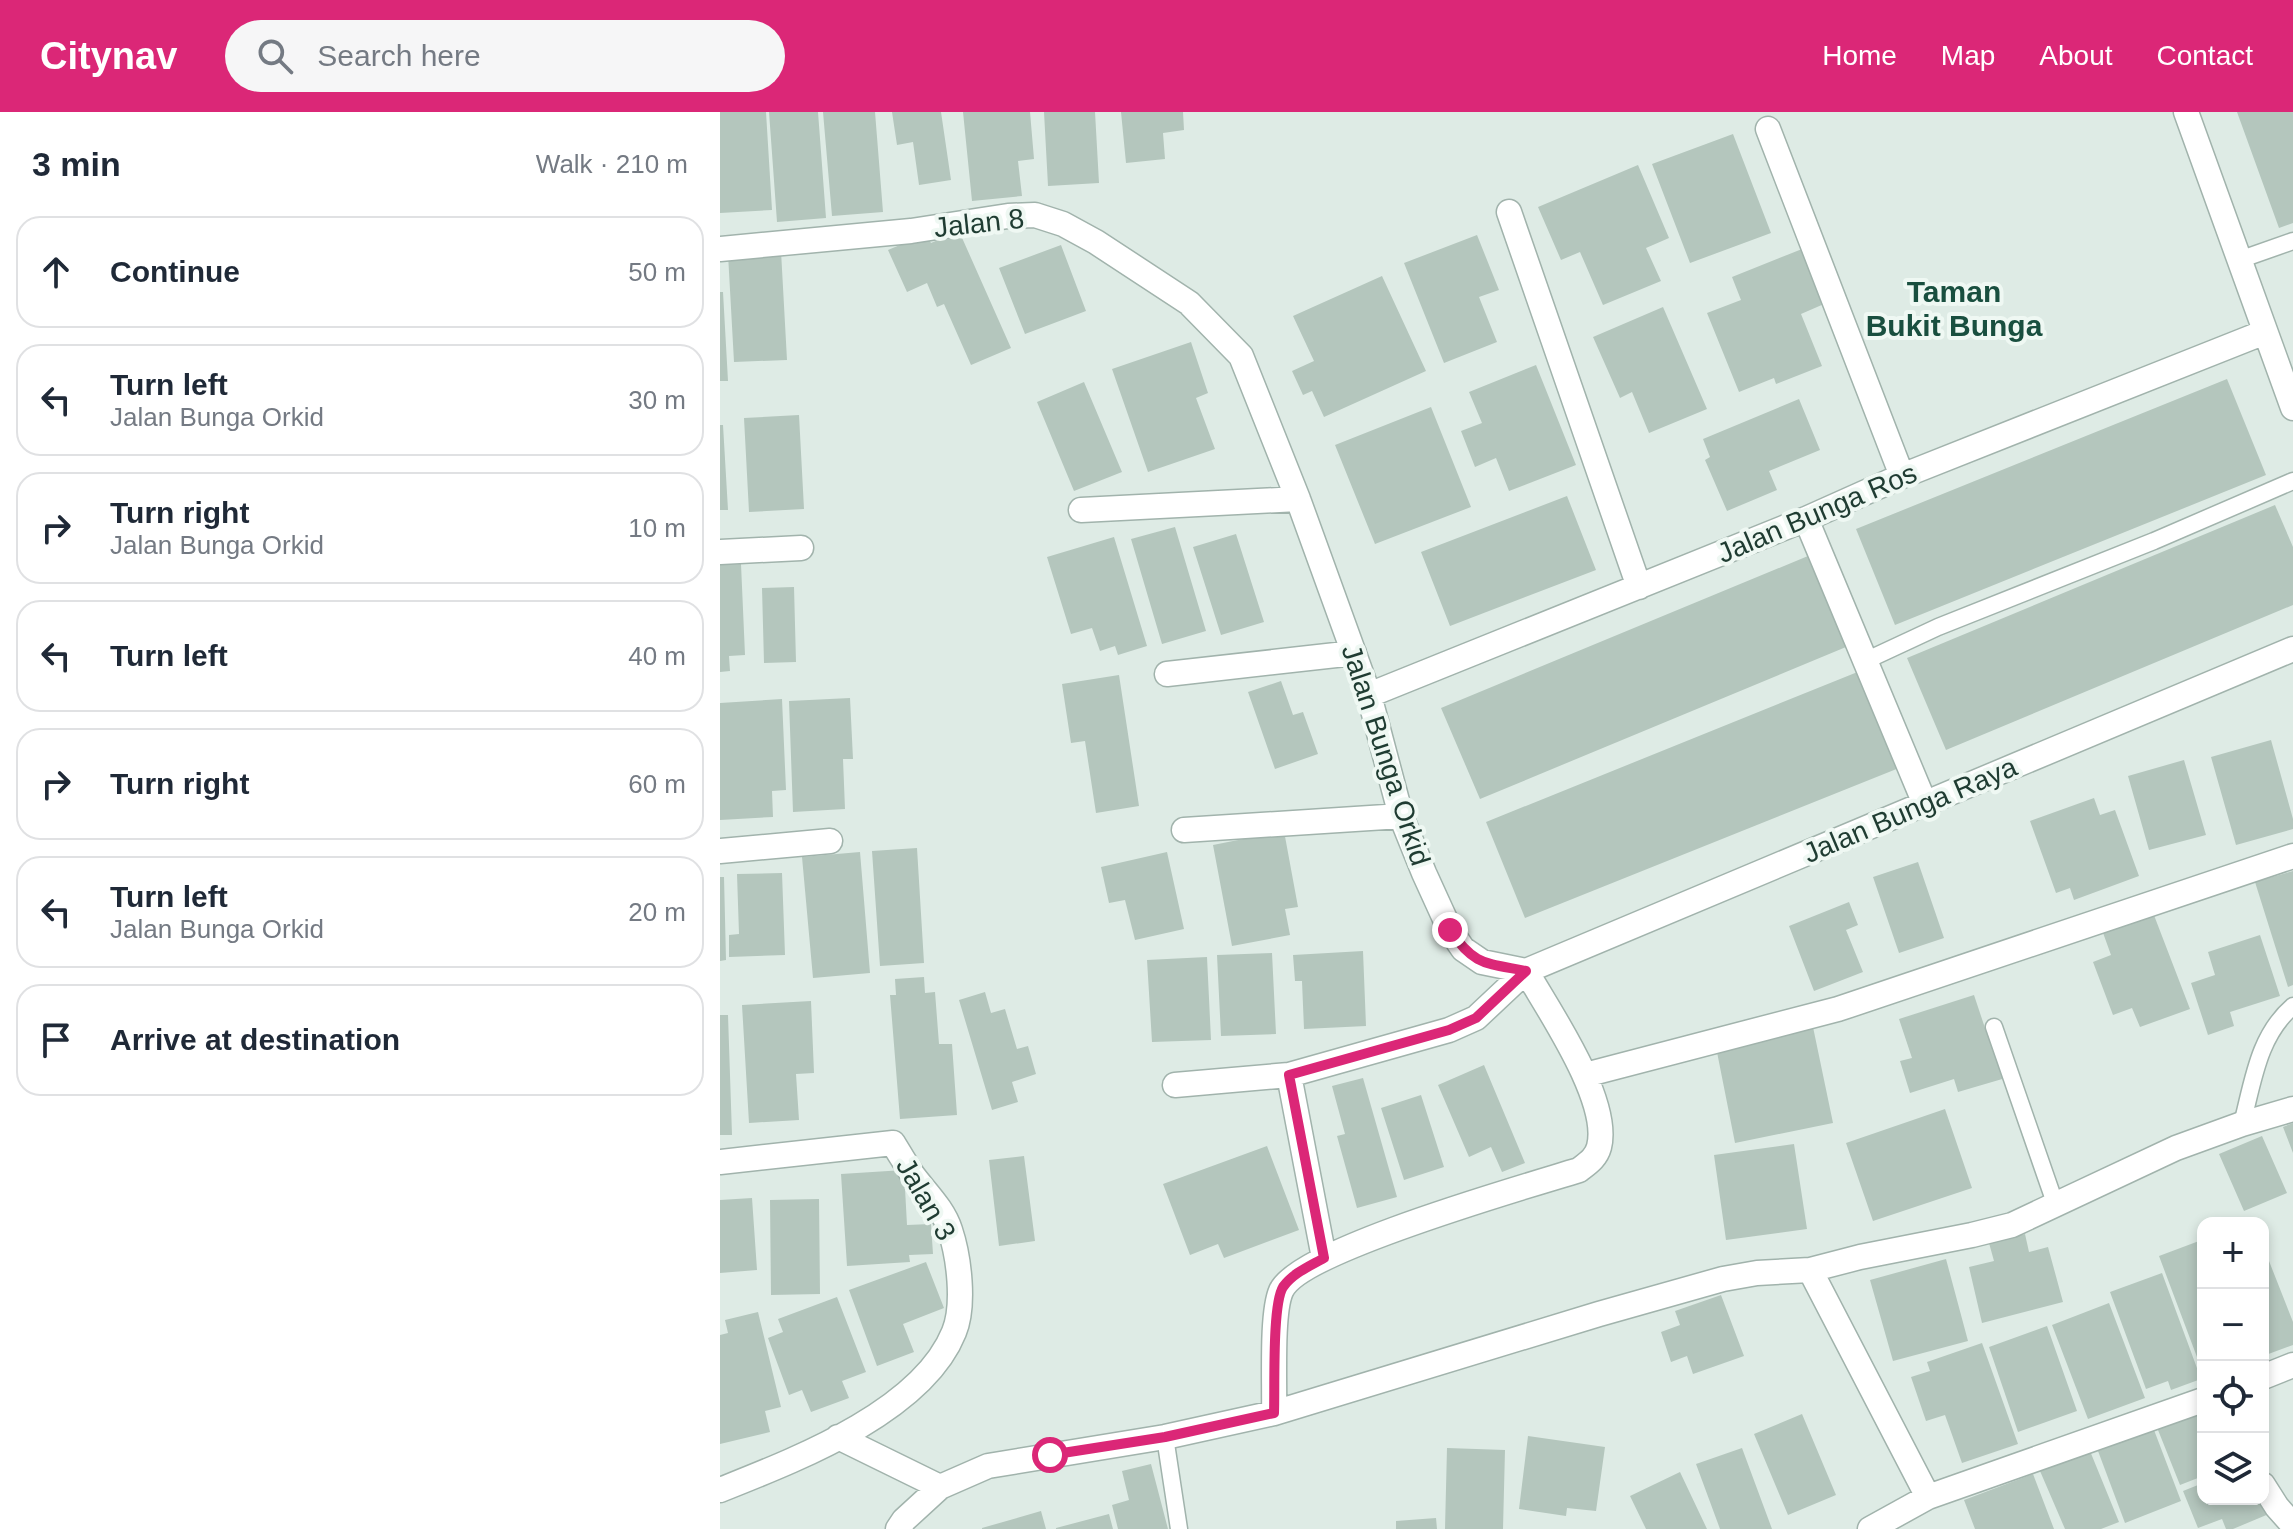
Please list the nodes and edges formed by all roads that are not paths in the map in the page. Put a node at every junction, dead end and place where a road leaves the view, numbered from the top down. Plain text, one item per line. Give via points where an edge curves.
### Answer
1 (2186, 112) edge
2 (1768, 129) dead end
3 (1509, 212) dead end
4 (2293, 241) edge
5 (720, 249) edge
6 (2239, 260) junction
7 (2265, 332) junction
8 (1241, 356) joint
9 (2293, 408) edge
10 (1902, 476) junction
11 (2293, 481) edge
12 (1298, 499) junction
13 (1081, 510) dead end
14 (1806, 519) junction
15 (801, 548) dead end
16 (720, 552) edge
17 (1639, 587) junction
18 (2293, 649) edge
19 (1354, 653) junction
20 (1865, 661) junction
21 (1167, 674) dead end
22 (1369, 695) junction
23 (1925, 804) junction
24 (1401, 816) junction
25 (1184, 830) dead end
26 (830, 841) dead end
27 (720, 851) edge
28 (2293, 856) edge
29 (1526, 971) junction
30 (2293, 1006) edge
31 (1994, 1027) dead end
32 (1289, 1075) junction
33 (1585, 1075) junction
34 (1175, 1085) dead end
35 (2293, 1109) edge
36 (2242, 1124) junction
37 (720, 1162) edge
38 (2055, 1203) junction
39 (1324, 1258) junction
40 (1810, 1270) junction
41 (2293, 1365) edge
42 (2269, 1375) edge
43 (2197, 1402) edge
44 (1274, 1413) junction
45 (838, 1437) junction
46 (1165, 1437) junction
47 (940, 1487) junction
48 (720, 1490) edge
49 (2269, 1494) edge
50 (1928, 1497) junction
51 (2293, 1525) edge
52 (898, 1529) edge
53 (1179, 1529) edge
54 (1870, 1529) edge

1 - 6 street
2 - 10 street
3 - 17 street
4 - 6 lane
5 - 8 street, Jalan 8 via 1035,215 1096,242 1189,303
6 - 7 street
7 - 9 street
7 - 10 street, Jalan Bunga Ros
8 - 12 street, Jalan Bunga Orkid
10 - 14 street, Jalan Bunga Ros
11 - 20 lane
12 - 13 street
12 - 19 street, Jalan Bunga Orkid
14 - 17 street, Jalan Bunga Ros
14 - 20 street
15 - 16 street
17 - 22 street, Jalan Bunga Ros
18 - 23 street, Jalan Bunga Raya
19 - 21 street
19 - 22 street, Jalan Bunga Orkid
20 - 23 street
22 - 24 street, Jalan Bunga Orkid
23 - 29 street, Jalan Bunga Raya
24 - 25 street
24 - 29 street, Jalan Bunga Orkid via 1463,949 1482,962
26 - 27 street
28 - 33 street via 1838,1009
29 - 32 street via 1476,1018 1449,1030
29 - 33 street
30 - 36 lane via 2272,1027 2262,1047
31 - 38 lane
32 - 34 street
32 - 39 street
33 - 39 street via 1600,1133 1595,1157 1579,1170 1371,1237
35 - 36 street
36 - 38 street
37 - 45 street, Jalan 3 via 893,1143 949,1226 960,1288 955,1331 935,1366 915,1387
38 - 40 street via 2012,1225
39 - 44 street via 1282,1289
40 - 44 street via 1723,1279
40 - 50 street
41 - 42 street
43 - 50 street
44 - 46 street
45 - 47 street
45 - 48 street, Jalan 3
46 - 47 street via 988,1466
46 - 53 lane
47 - 52 street
49 - 51 street
50 - 54 street

